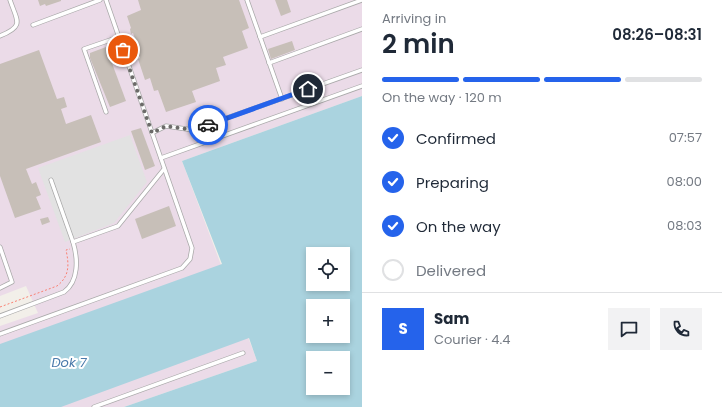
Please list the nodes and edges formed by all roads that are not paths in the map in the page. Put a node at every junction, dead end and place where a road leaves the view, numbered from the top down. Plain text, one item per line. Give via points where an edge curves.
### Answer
1 (10, 0) edge
2 (100, 0) edge
3 (106, 0) edge
4 (247, 0) edge
5 (362, 0) edge
6 (33, 25) dead end
7 (362, 29) edge
8 (0, 36) edge
9 (119, 37) junction
10 (260, 37) junction
11 (269, 63) junction
12 (362, 70) edge
13 (362, 86) edge
14 (282, 99) junction
15 (106, 112) dead end
16 (152, 133) junction
17 (161, 158) junction
18 (164, 169) junction
19 (51, 180) dead end
20 (73, 242) junction
21 (0, 247) edge
22 (0, 288) edge
23 (0, 316) edge
24 (0, 334) edge
25 (243, 353) dead end
26 (94, 407) edge

1 - 8 lane via 17,26
2 - 6 lane
3 - 9 lane
4 - 10 lane
5 - 10 lane
7 - 11 lane
9 - 15 lane via 84,49
9 - 16 lane
10 - 11 lane
11 - 14 lane
12 - 14 lane
13 - 17 lane
14 - 16 lane via 193,130 166,126
16 - 17 lane
17 - 18 lane
18 - 20 lane via 118,226
18 - 24 lane via 192,248 190,259 182,268
19 - 20 lane
20 - 23 lane via 76,272 68,289
21 - 22 lane via 12,282
25 - 26 lane

